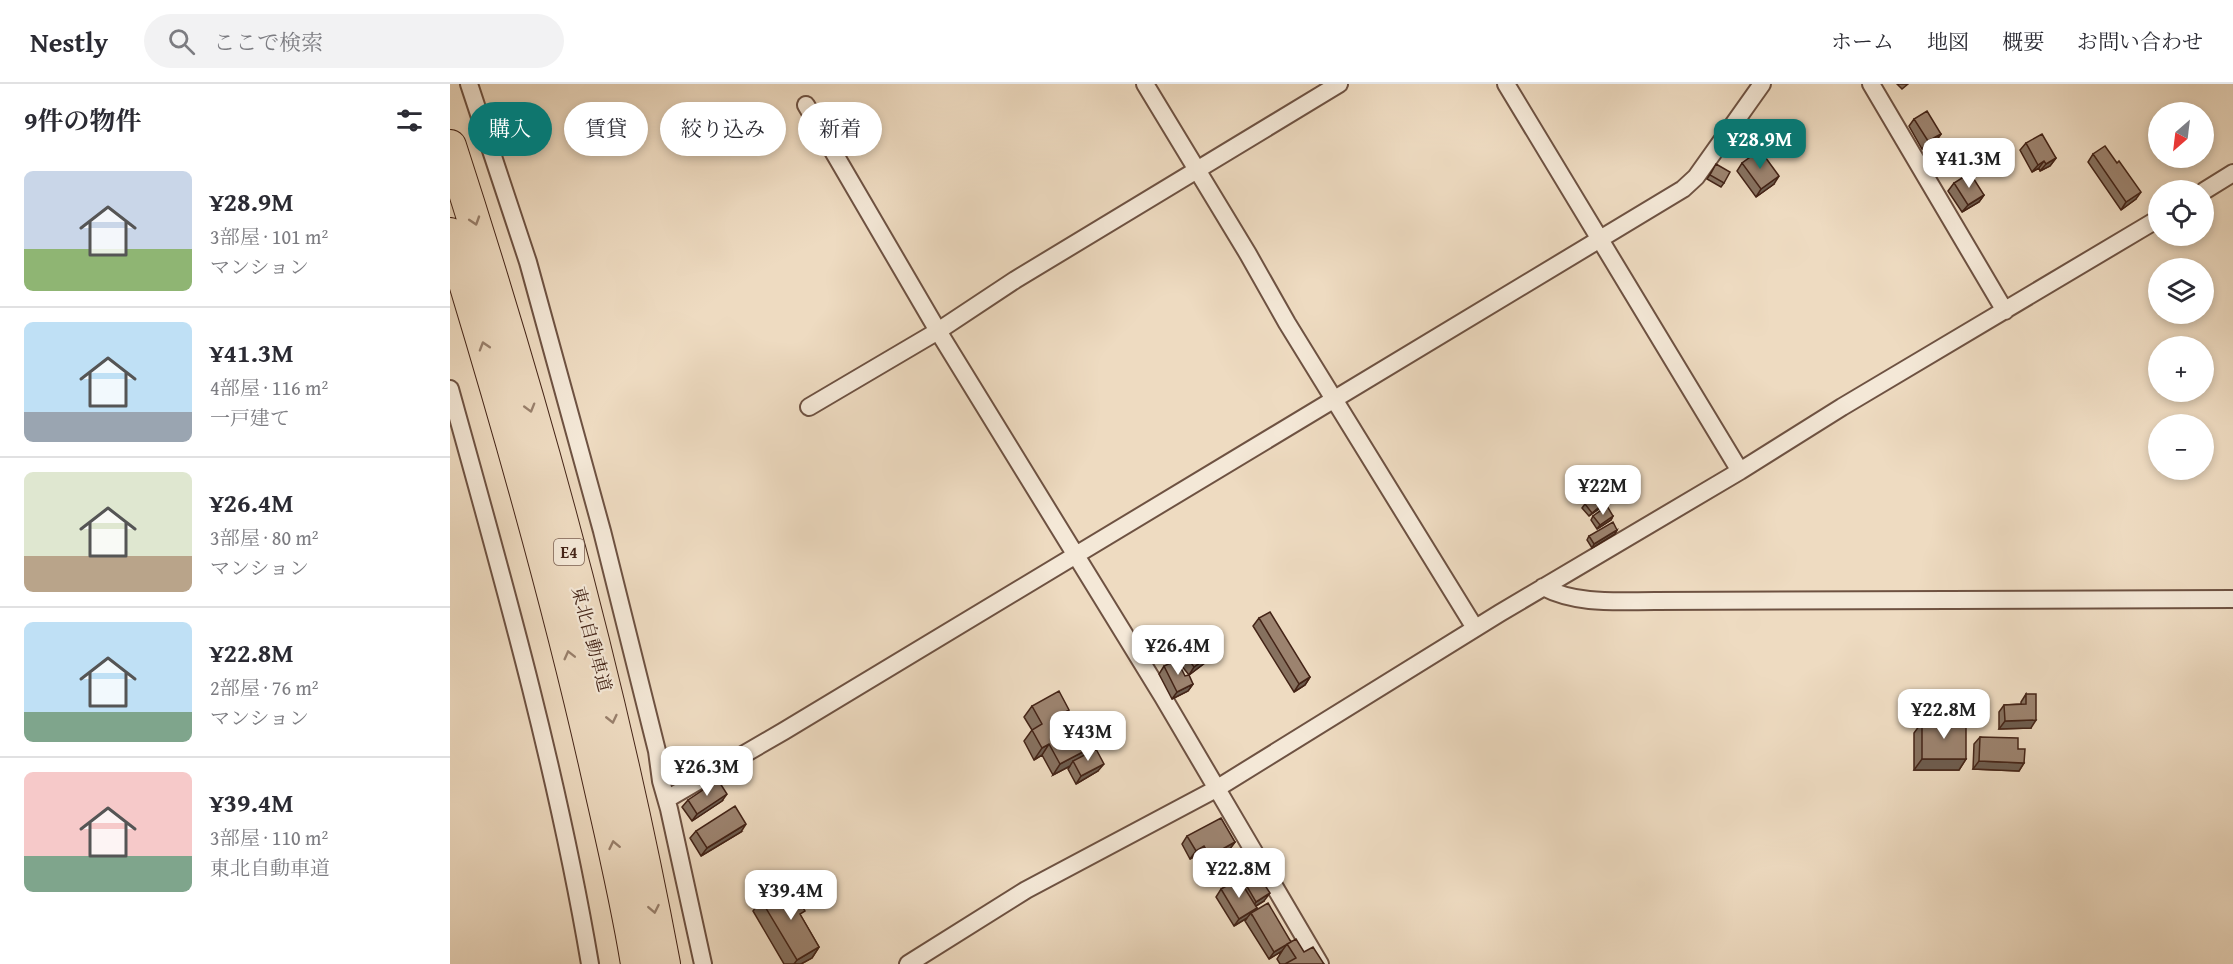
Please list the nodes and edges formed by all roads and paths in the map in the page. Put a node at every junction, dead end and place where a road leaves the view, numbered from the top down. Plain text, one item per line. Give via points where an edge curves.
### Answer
1 (469, 84) edge
2 (1145, 84) edge
3 (1339, 84) edge
4 (1506, 84) edge
5 (1762, 84) edge
6 (1871, 84) edge
7 (450, 146) edge
8 (836, 156) edge
9 (1198, 171) junction
10 (2233, 173) edge
11 (2214, 185) edge
12 (2148, 225) edge
13 (450, 234) edge
14 (1599, 239) junction
15 (2005, 311) junction
16 (938, 331) junction
17 (450, 389) edge
18 (1333, 399) junction
19 (809, 407) dead end
20 (1740, 471) junction
21 (1074, 555) junction
22 (1543, 587) junction
23 (2233, 599) edge
24 (1475, 628) junction
25 (1216, 789) junction
26 (667, 800) junction
27 (590, 964) edge
28 (638, 964) edge
29 (664, 964) edge
30 (703, 964) edge
31 (908, 964) edge
32 (1320, 964) edge

1 - 26 street via 528,262 631,641
2 - 9 street
3 - 9 street
4 - 14 street
5 - 14 street via 1690,184
6 - 15 street
7 -> 29 highway, 東北自動車道 / E4 via 528,402 602,678
8 - 16 street
9 - 16 street via 1015,280
9 - 18 street
10 - 11 street
12 - 15 street
28 -> 13 highway, 東北自動車道 / E4 via 572,666 513,443
14 - 18 street
14 - 20 street
15 - 20 street
16 - 19 street
16 - 21 street
17 - 27 street via 528,672 571,860
18 - 21 street
18 - 24 street
20 - 22 street
21 - 25 street
21 - 26 street
22 - 23 street via 1586,600 1643,601
22 - 24 street
24 - 25 street
25 - 31 street via 1026,890
25 - 32 street
26 - 30 street

